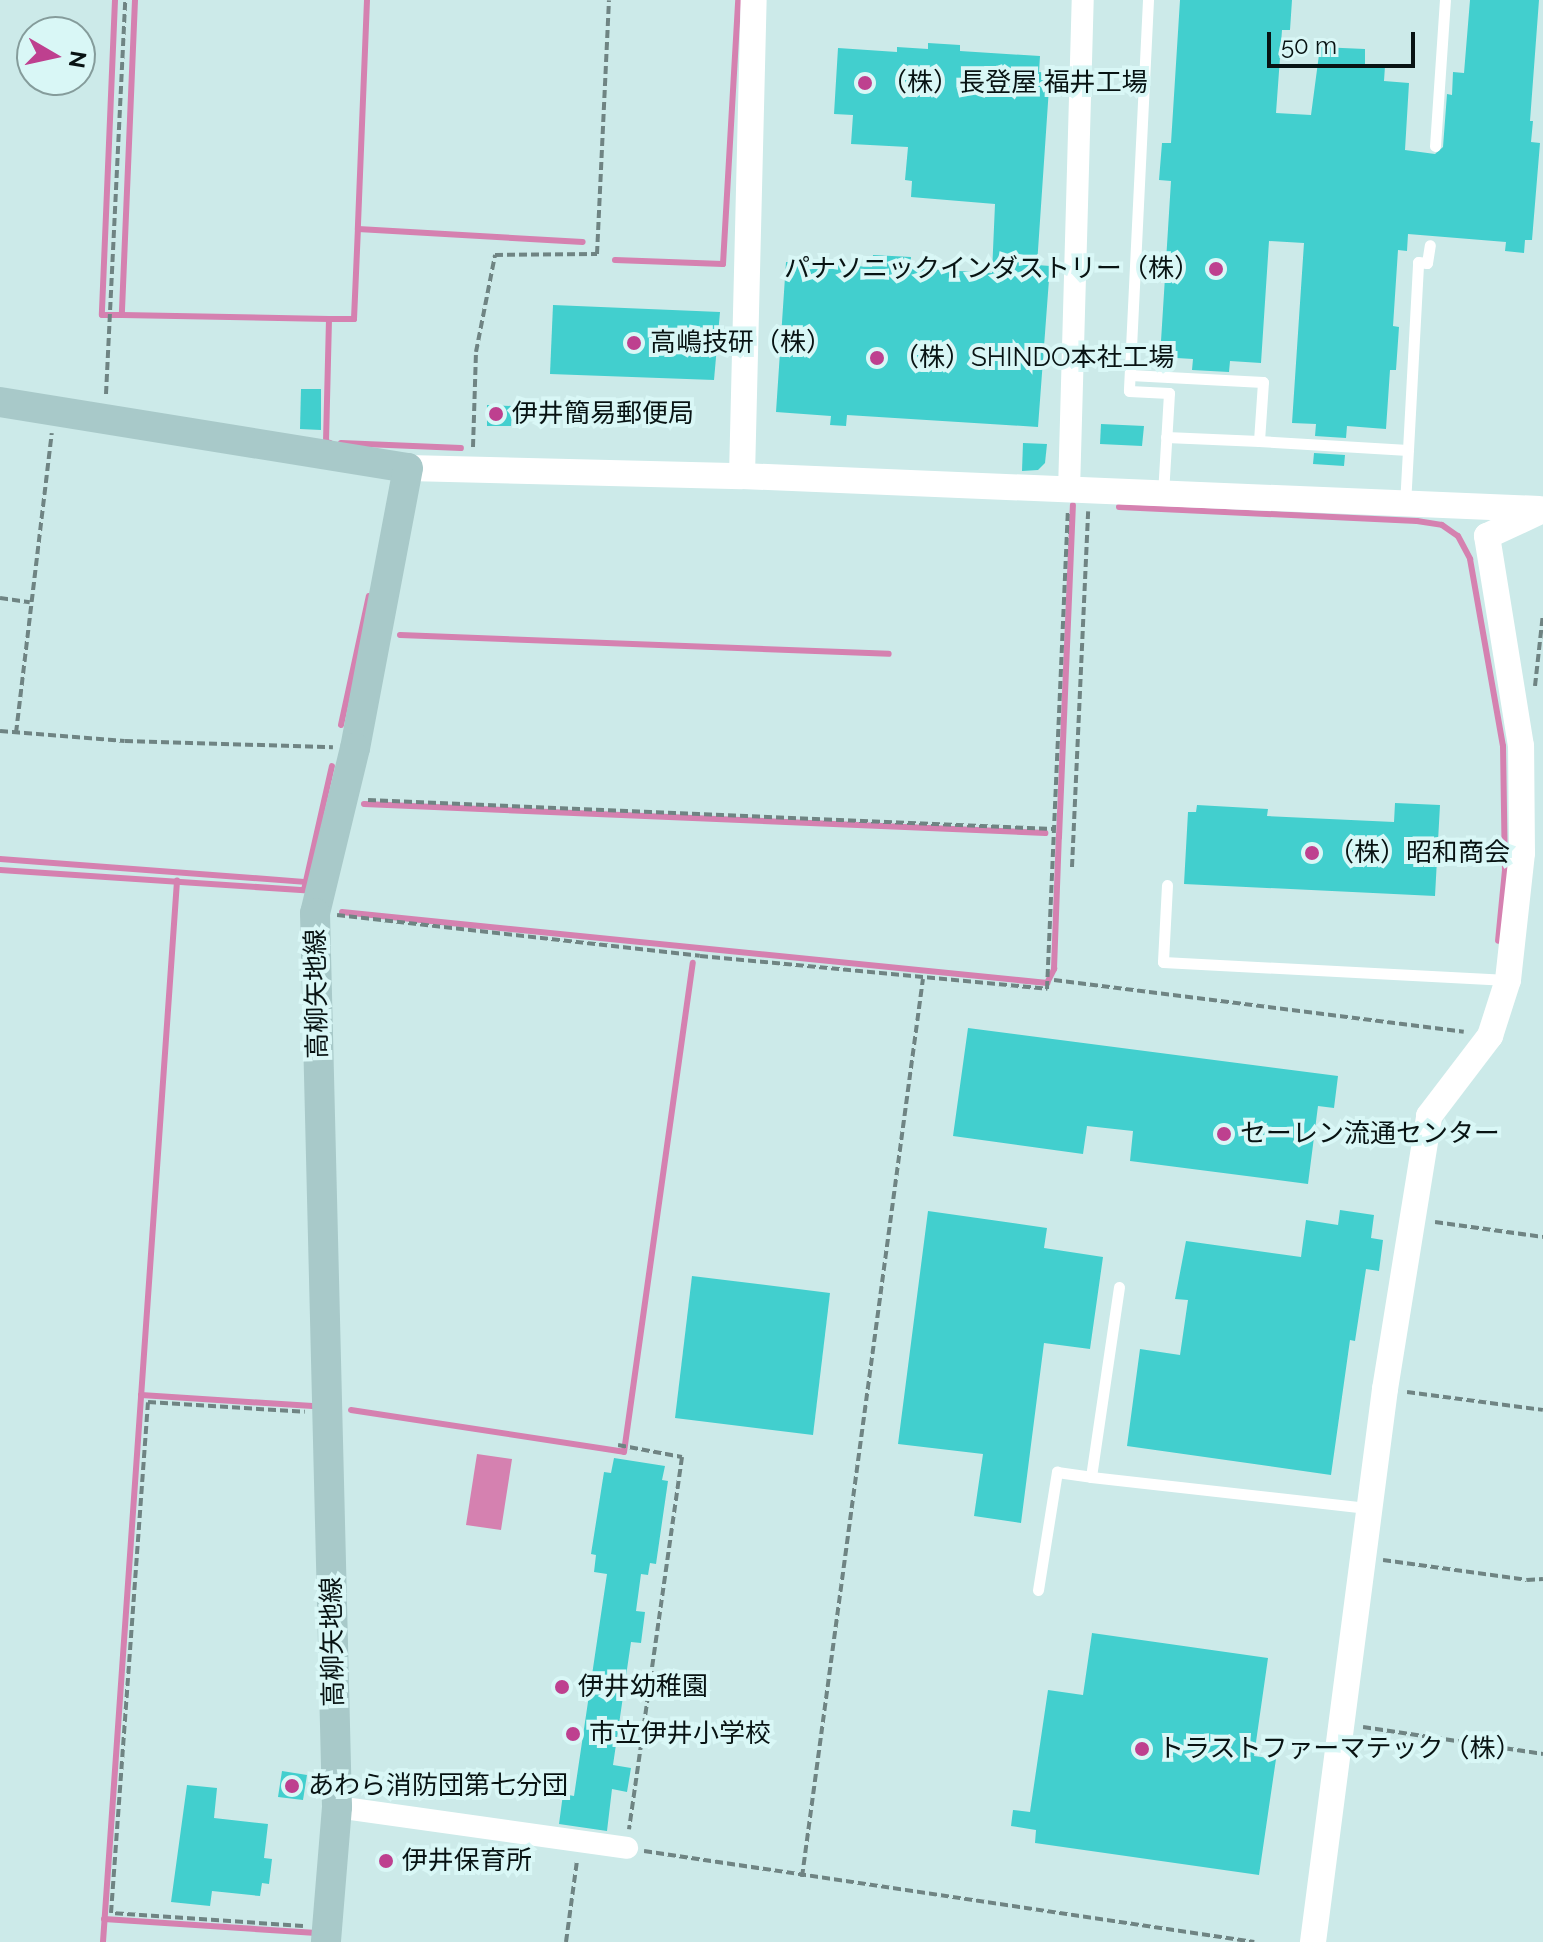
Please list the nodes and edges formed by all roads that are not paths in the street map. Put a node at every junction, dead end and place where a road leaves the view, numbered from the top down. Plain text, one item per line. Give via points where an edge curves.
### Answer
1 (754, 0) edge
2 (1083, 0) edge
3 (1148, 0) edge
4 (1445, 0) edge
5 (1435, 146) dead end
6 (1430, 245) dead end
7 (1130, 375) junction
8 (0, 402) edge
9 (1166, 437) junction
10 (1259, 441) junction
11 (1408, 450) junction
12 (408, 468) junction
13 (742, 476) junction
14 (1079, 492) junction
15 (1163, 495) junction
16 (1405, 505) junction
17 (1543, 510) edge
18 (1167, 885) dead end
19 (1508, 980) junction
20 (1119, 1287) dead end
21 (1091, 1477) junction
22 (1370, 1508) junction
23 (1038, 1590) dead end
24 (337, 1807) junction
25 (627, 1848) road end
26 (327, 1935) edge
27 (1313, 1942) edge

1 - 13 street
2 - 14 street
3 - 7 lane
4 - 5 lane
6 - 11 lane via 1427,263 1418,262
7 - 9 lane via 1129,391 1169,393
7 - 10 lane via 1263,382
8 - 12 main road
9 - 10 lane
9 - 15 lane
10 - 11 lane
11 - 16 lane
12 - 13 street
12 - 24 main road, 高柳矢地線 via 355,748 315,913
13 - 14 street
14 - 15 street
15 - 16 street
16 - 17 street
17 - 19 street via 1487,536 1521,746 1522,853
18 - 19 lane via 1163,962
19 - 22 street via 1490,1036 1429,1116
20 - 21 lane
21 - 22 lane
21 - 23 lane via 1057,1472
22 - 27 street
24 - 25 street
24 - 26 main road, 高柳矢地線

